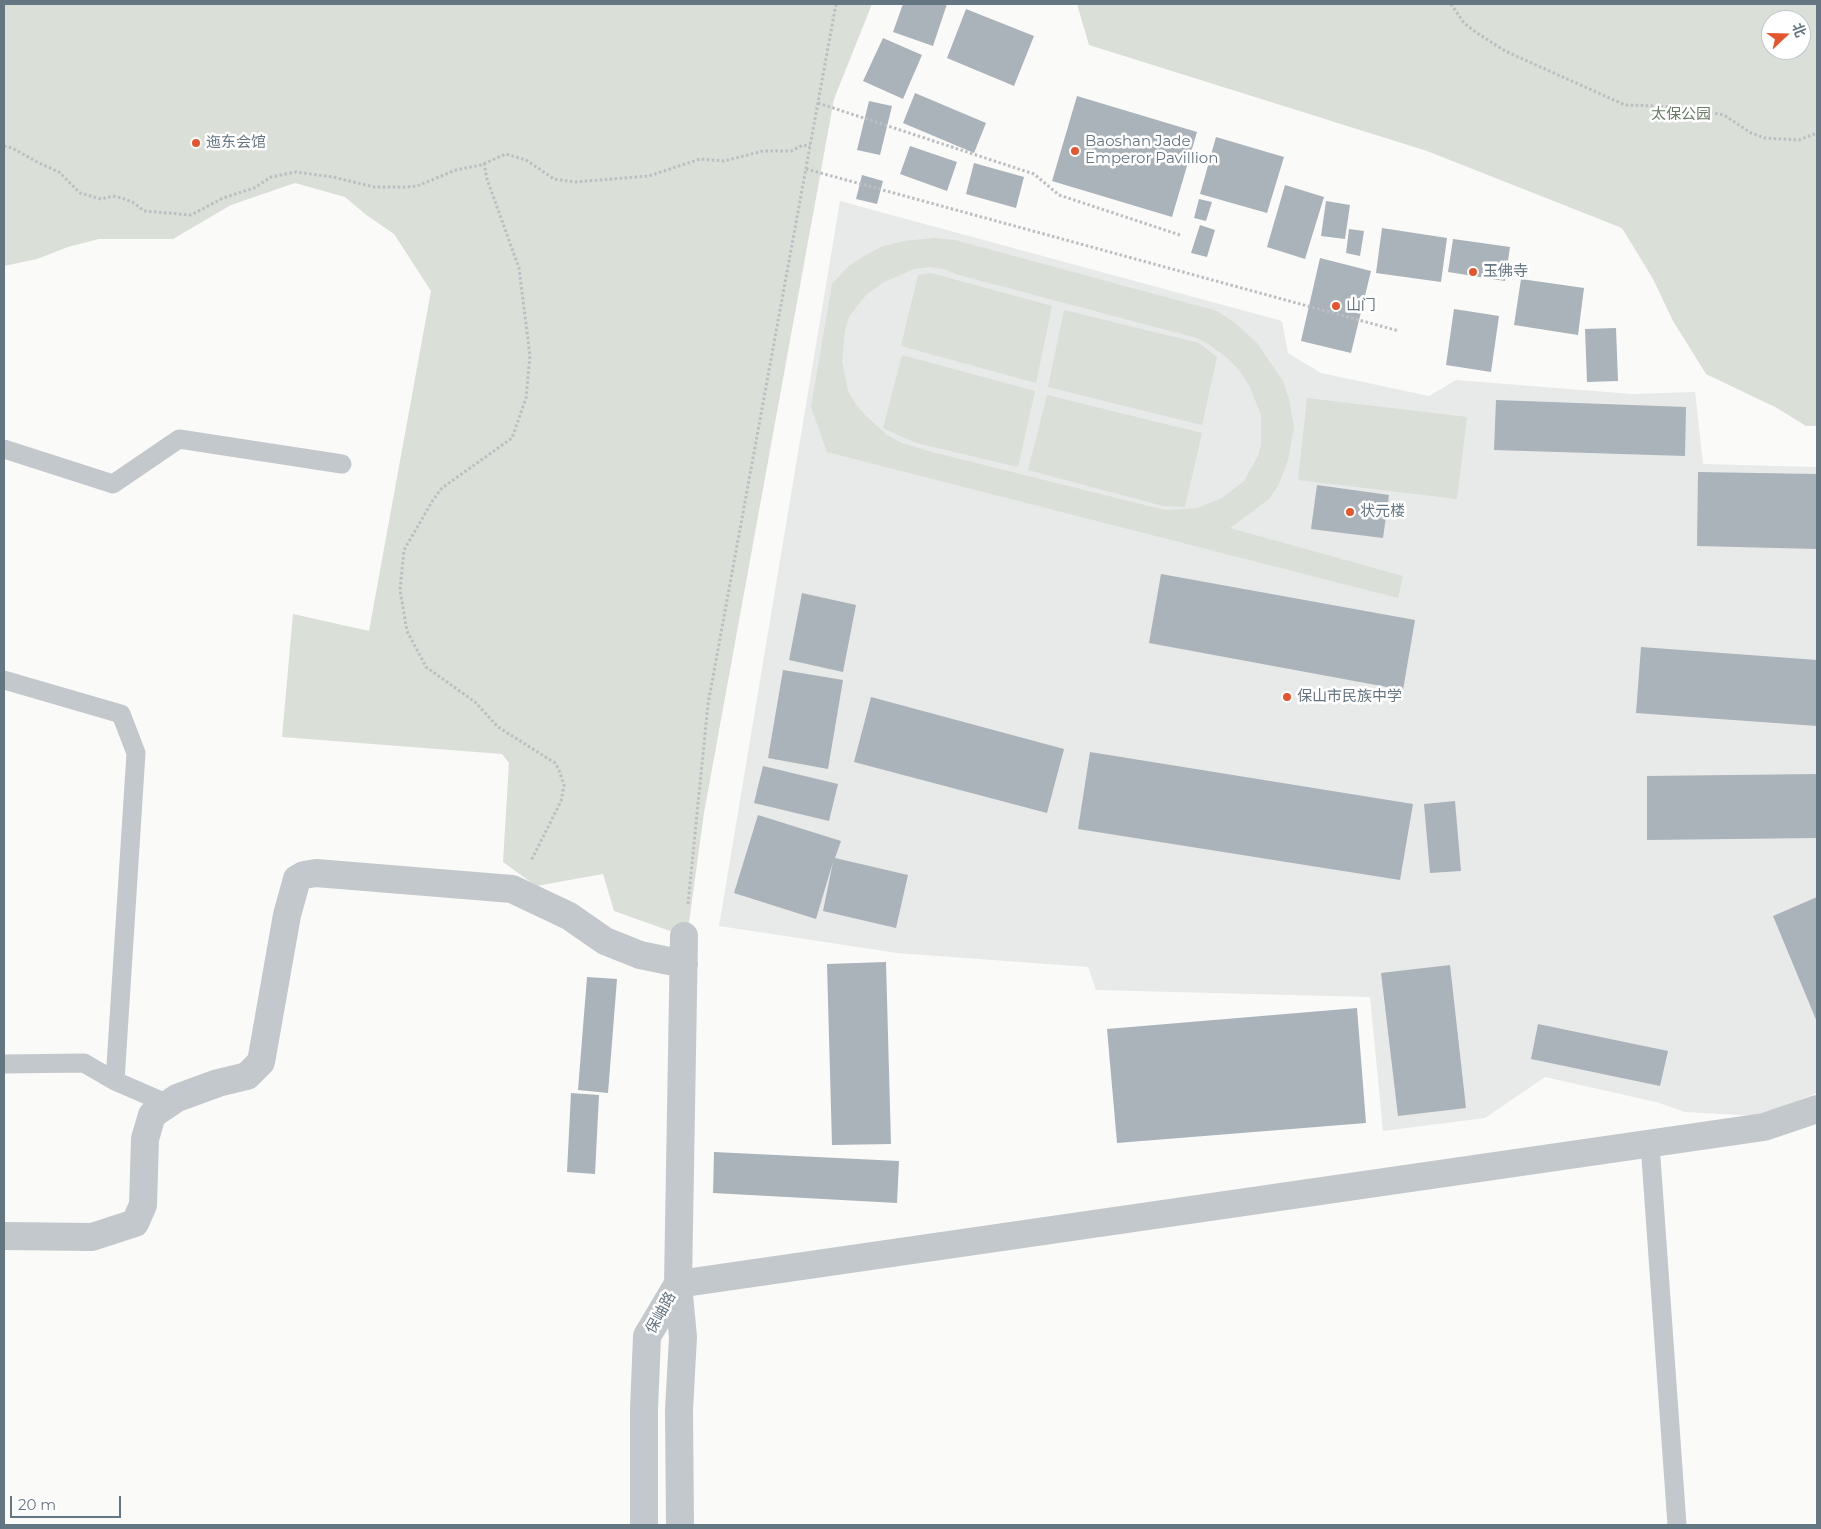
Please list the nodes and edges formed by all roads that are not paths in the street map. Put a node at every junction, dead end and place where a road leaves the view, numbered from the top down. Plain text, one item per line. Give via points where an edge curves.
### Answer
1 (4, 449) edge
2 (342, 464) dead end
3 (4, 680) edge
4 (684, 936) road end
5 (684, 964) junction
6 (4, 1064) edge
7 (115, 1081) junction
8 (168, 1104) junction
9 (1817, 1109) edge
10 (1650, 1144) junction
11 (4, 1236) edge
12 (678, 1284) junction
13 (644, 1525) edge
14 (680, 1525) edge
15 (1677, 1525) edge

1 - 2 lane via 112,484 179,439
3 - 7 lane via 121,714 136,753
4 - 5 street
5 - 8 street via 640,955 605,941 569,916 512,889 316,873 304,875 297,879 287,915 261,1062 247,1076 218,1083
5 - 12 street
6 - 7 lane via 84,1063
7 - 8 lane
8 - 11 street via 152,1115 145,1140 143,1205 135,1222 92,1237
9 - 10 street via 1764,1127
10 - 12 street
10 - 15 lane
12 - 13 street, 保岫路 via 647,1336
12 - 14 street, 保岫路 via 683,1337 679,1410

